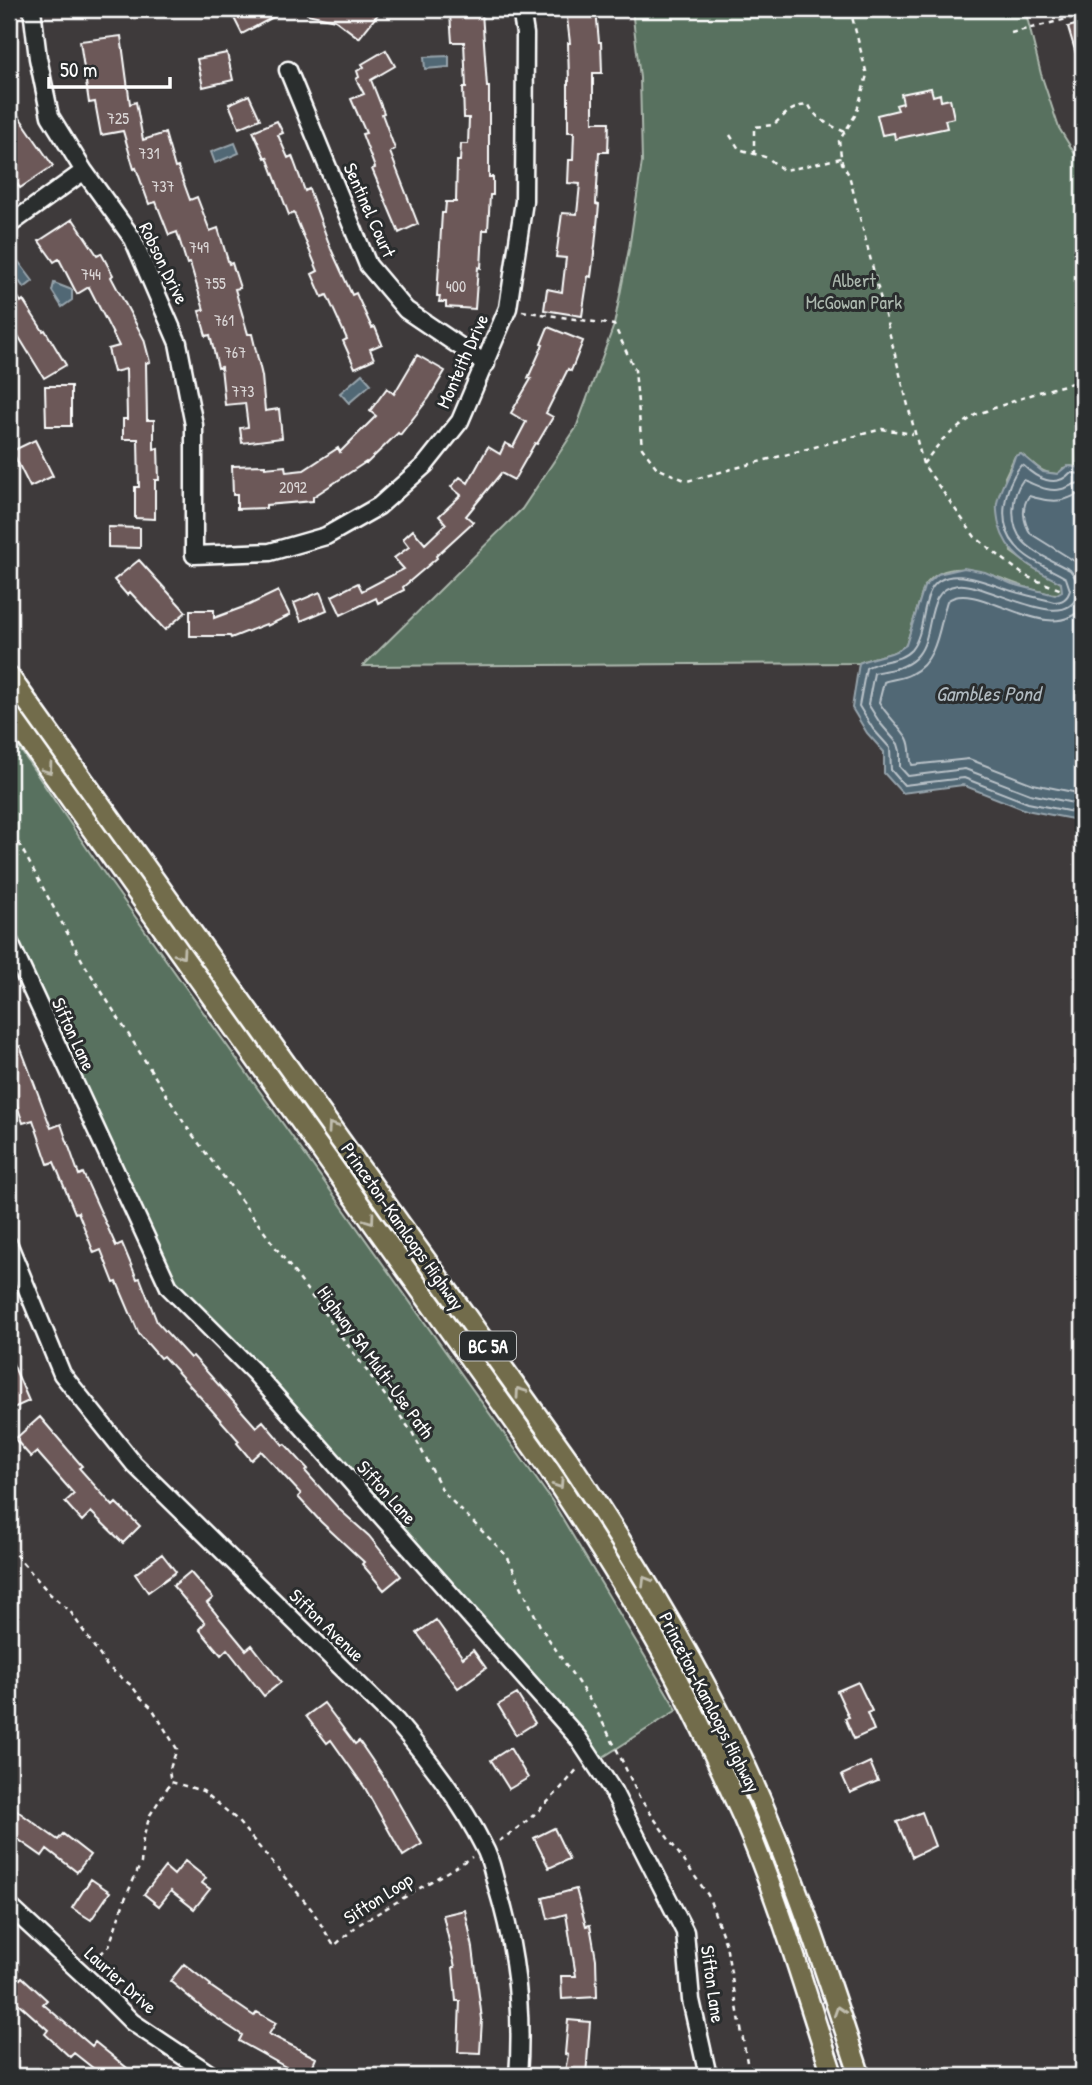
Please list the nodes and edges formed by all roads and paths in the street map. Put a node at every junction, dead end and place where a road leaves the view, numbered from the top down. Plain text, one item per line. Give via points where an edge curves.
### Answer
1 (32, 9) edge
2 (521, 9) edge
3 (850, 9) edge
4 (1083, 15) edge
5 (1011, 33) dead end
6 (288, 70) dead end
7 (845, 132) junction
8 (730, 135) dead end
9 (754, 155) junction
10 (841, 158) junction
11 (84, 171) junction
12 (9, 225) edge
13 (508, 309) junction
14 (486, 364) junction
15 (1083, 380) edge
16 (915, 434) junction
17 (923, 464) junction
18 (194, 555) joint
19 (1062, 590) dead end
20 (9, 676) edge
21 (9, 713) edge
22 (9, 825) edge
23 (9, 941) edge
24 (9, 1245) edge
25 (9, 1546) edge
26 (589, 1754) junction
27 (171, 1782) junction
28 (486, 1849) junction
29 (9, 1906) edge
30 (82, 1972) junction
31 (213, 2076) edge
32 (518, 2076) edge
33 (708, 2076) edge
34 (756, 2076) edge
35 (833, 2076) edge
36 (860, 2076) edge

1 - 11 street, Robson Drive via 50,116
2 - 13 street, Monteith Drive via 525,34 524,201
3 - 7 path via 867,75 856,114
4 - 5 path
6 - 14 street, Sentinel Court via 368,265 407,310
7 - 9 path via 827,124 808,105 800,106 773,125 754,127
7 - 10 path via 839,141
8 - 9 path via 739,149
9 - 10 path via 768,158 783,170
10 - 16 path
11 - 12 street
11 - 18 street, Robson Drive via 133,239 178,344 194,425
13 - 14 street, Monteith Drive
13 - 16 path via 614,325 635,370 642,449 657,468 687,481 882,429
14 - 18 street, Monteith Drive via 460,421 425,465 379,506 326,536 270,552
15 - 17 path via 975,415 943,439
16 - 17 path
17 - 19 path via 975,537 1025,576
36 -> 20 main road, Princeton-Kamloops Highway / BC 5A via 826,1971 763,1807 674,1628 621,1539
21 -> 35 main road, Princeton-Kamloops Highway / BC 5A via 540,1456 602,1550 656,1641 743,1817
22 - 34 path, Highway 5A Multi-Use Path via 83,962 186,1126 412,1432 444,1493 507,1556 541,1626 595,1708 639,1797 708,1895 726,1945 747,2062
23 - 26 street, Sifton Lane via 169,1287 253,1371
24 - 28 street, Sifton Avenue via 62,1374 134,1464 396,1721 430,1761
25 - 27 path via 70,1611 107,1666 152,1708 177,1749 169,1771
26 - 28 path, Sifton Loop via 559,1792 521,1827
26 - 33 street, Sifton Lane via 685,1932 691,2000
27 - 28 path, Sifton Loop via 203,1791 235,1818 312,1910 334,1947 358,1925
27 - 30 path via 150,1815 141,1863 109,1946
28 - 32 street, Sifton Avenue via 507,1919 519,1993
29 - 30 street, Laurier Drive
30 - 31 street, Laurier Drive via 132,2022

